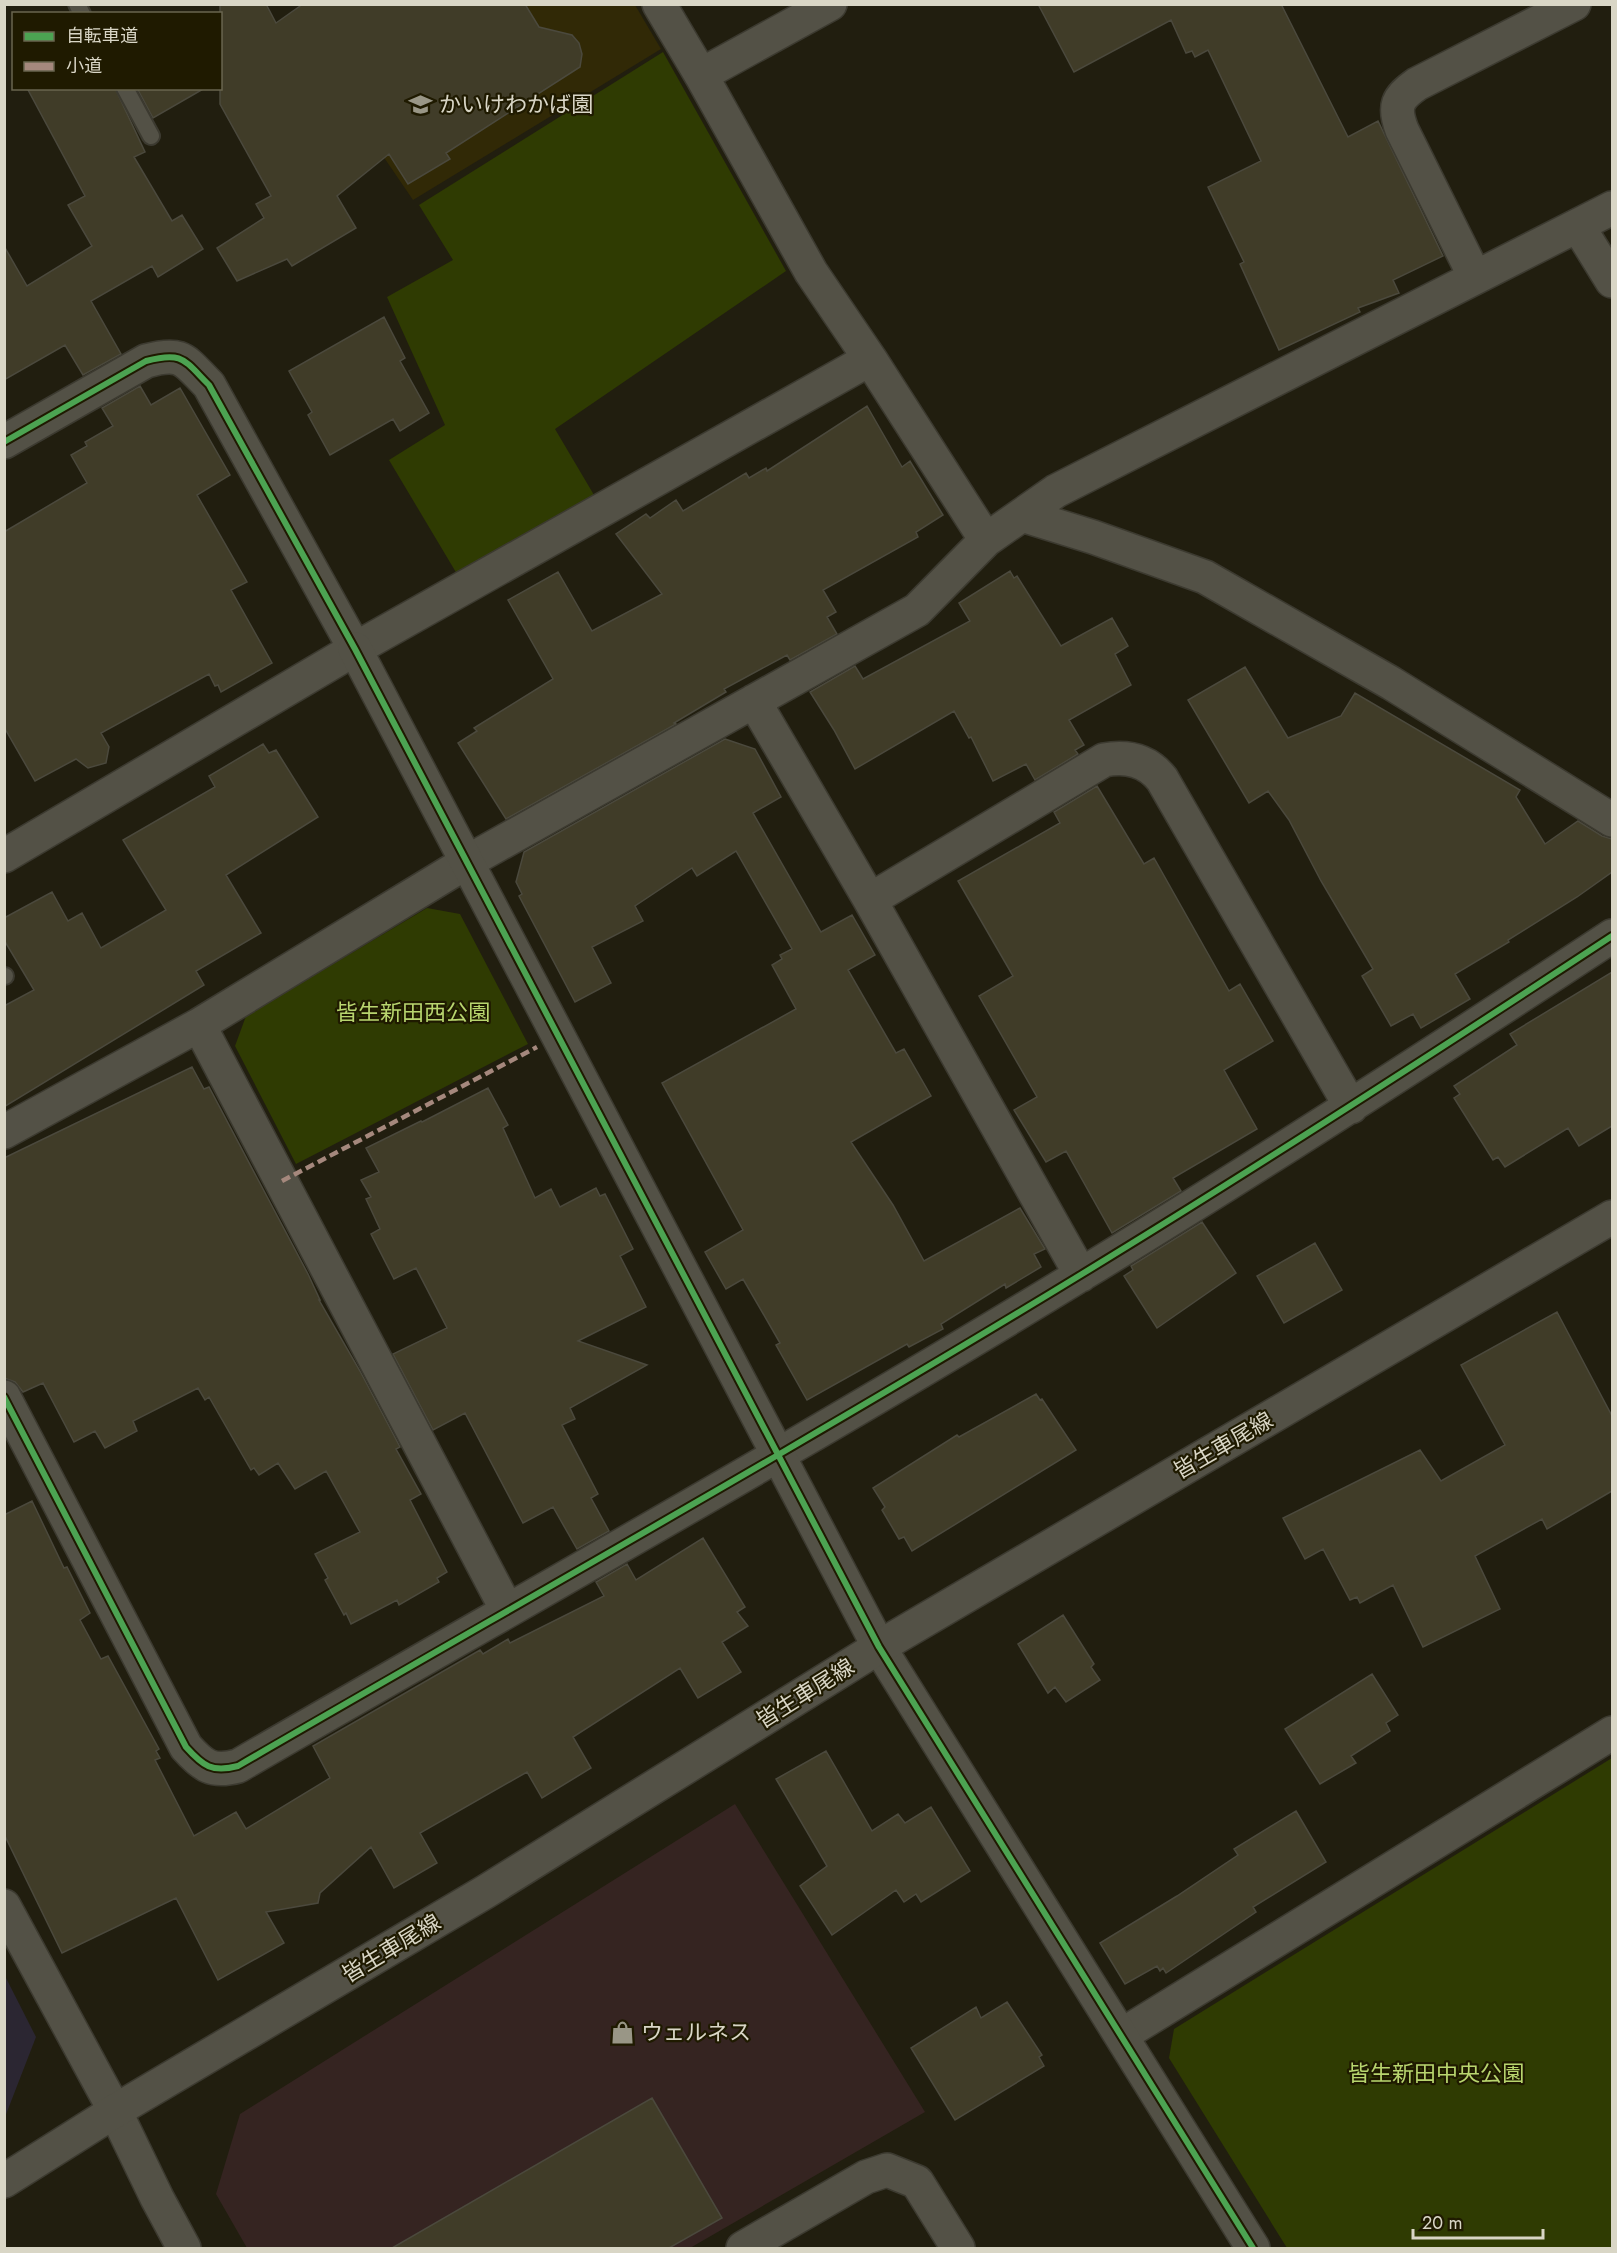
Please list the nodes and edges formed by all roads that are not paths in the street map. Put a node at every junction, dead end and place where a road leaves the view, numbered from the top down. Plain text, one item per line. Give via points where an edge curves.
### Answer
1 (659, 4) edge
2 (830, 4) edge
3 (1574, 4) edge
4 (701, 75) junction
5 (125, 90) edge
6 (151, 136) dead end
7 (1612, 208) edge
8 (1578, 226) junction
9 (1475, 277) junction
10 (1612, 281) edge
11 (870, 359) junction
12 (4, 442) edge
13 (1022, 515) junction
14 (986, 540) junction
15 (355, 649) junction
16 (754, 701) junction
17 (1612, 820) edge
18 (4, 856) edge
19 (467, 862) junction
20 (870, 900) junction
21 (1612, 936) edge
22 (199, 1025) junction
23 (1351, 1107) junction
24 (4, 1132) edge
25 (1612, 1217) edge
26 (1081, 1275) junction
27 (4, 1398) edge
28 (777, 1456) junction
29 (507, 1610) junction
30 (879, 1647) junction
31 (1612, 1733) edge
32 (4, 1906) edge
33 (1122, 2035) junction
34 (115, 2112) junction
35 (4, 2181) edge
36 (184, 2248) edge
37 (743, 2248) edge
38 (958, 2248) edge
39 (1253, 2248) edge

1 - 4 street
2 - 4 street
3 - 9 street via 1417,84 1399,101 1397,118 1402,130
4 - 11 street via 811,272
5 - 6 lane
7 - 8 street
8 - 9 street
8 - 10 street
9 - 13 street via 1056,491
11 - 14 street
11 - 15 street
12 - 15 street via 146,361 167,355 184,360 209,385
13 - 14 street
13 - 17 street via 1205,577 1391,683
14 - 16 street via 917,610
15 - 18 street
15 - 19 street
16 - 19 street
16 - 20 street
19 - 22 street
19 - 28 street
20 - 23 street via 1104,760 1120,757 1145,764 1162,779
20 - 26 street
21 - 23 street
22 - 24 street
22 - 29 street
23 - 26 street
25 - 30 street, 皆生車尾線
26 - 28 street
27 - 29 street via 186,1747 201,1764 225,1770 238,1766
28 - 29 street
28 - 30 street
30 - 33 street
30 - 34 street, 皆生車尾線 via 485,1892
31 - 33 street
32 - 34 street
33 - 39 street
34 - 35 street, 皆生車尾線
34 - 36 street
37 - 38 street via 866,2177 887,2170 917,2182

